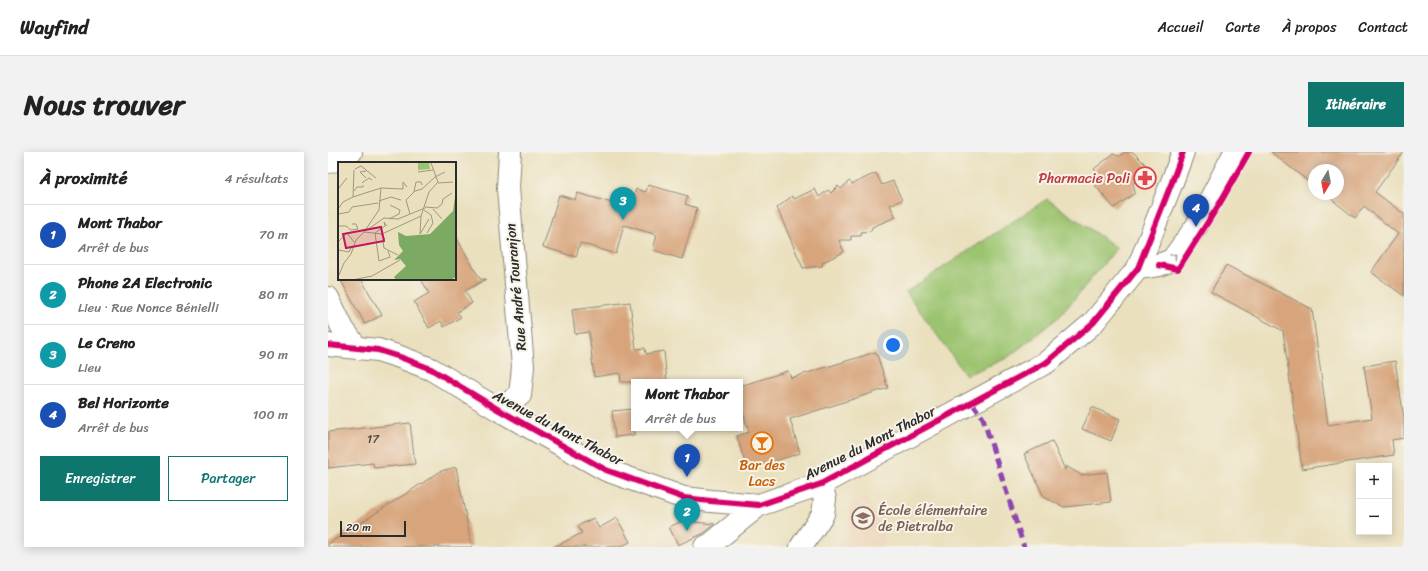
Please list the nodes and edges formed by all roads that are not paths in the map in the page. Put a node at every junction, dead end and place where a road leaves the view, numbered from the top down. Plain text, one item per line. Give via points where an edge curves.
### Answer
1 (351, 152) edge
2 (510, 152) edge
3 (1183, 152) edge
4 (1235, 152) edge
5 (328, 162) edge
6 (1138, 268) junction
7 (328, 298) edge
8 (328, 345) edge
9 (357, 348) junction
10 (499, 410) junction
11 (821, 484) junction
12 (759, 505) junction
13 (705, 547) edge
14 (801, 547) edge

1 - 5 street via 343,158
2 - 10 street, Rue André Touranjon via 508,188 523,367 520,396
3 - 6 street, Avenue du Mont Thabor
6 -> 4 street via 1172,260 1196,227
6 - 11 street, Avenue du Mont Thabor via 1093,323 1047,362
7 - 9 street via 343,329
8 - 9 street, Avenue du Mont Thabor
9 - 10 street, Avenue du Mont Thabor via 393,354 431,369
10 - 12 street, Avenue du Mont Thabor via 613,473 684,498
11 - 12 street, Avenue du Mont Thabor
11 - 14 street via 825,499 823,514
12 - 13 street

